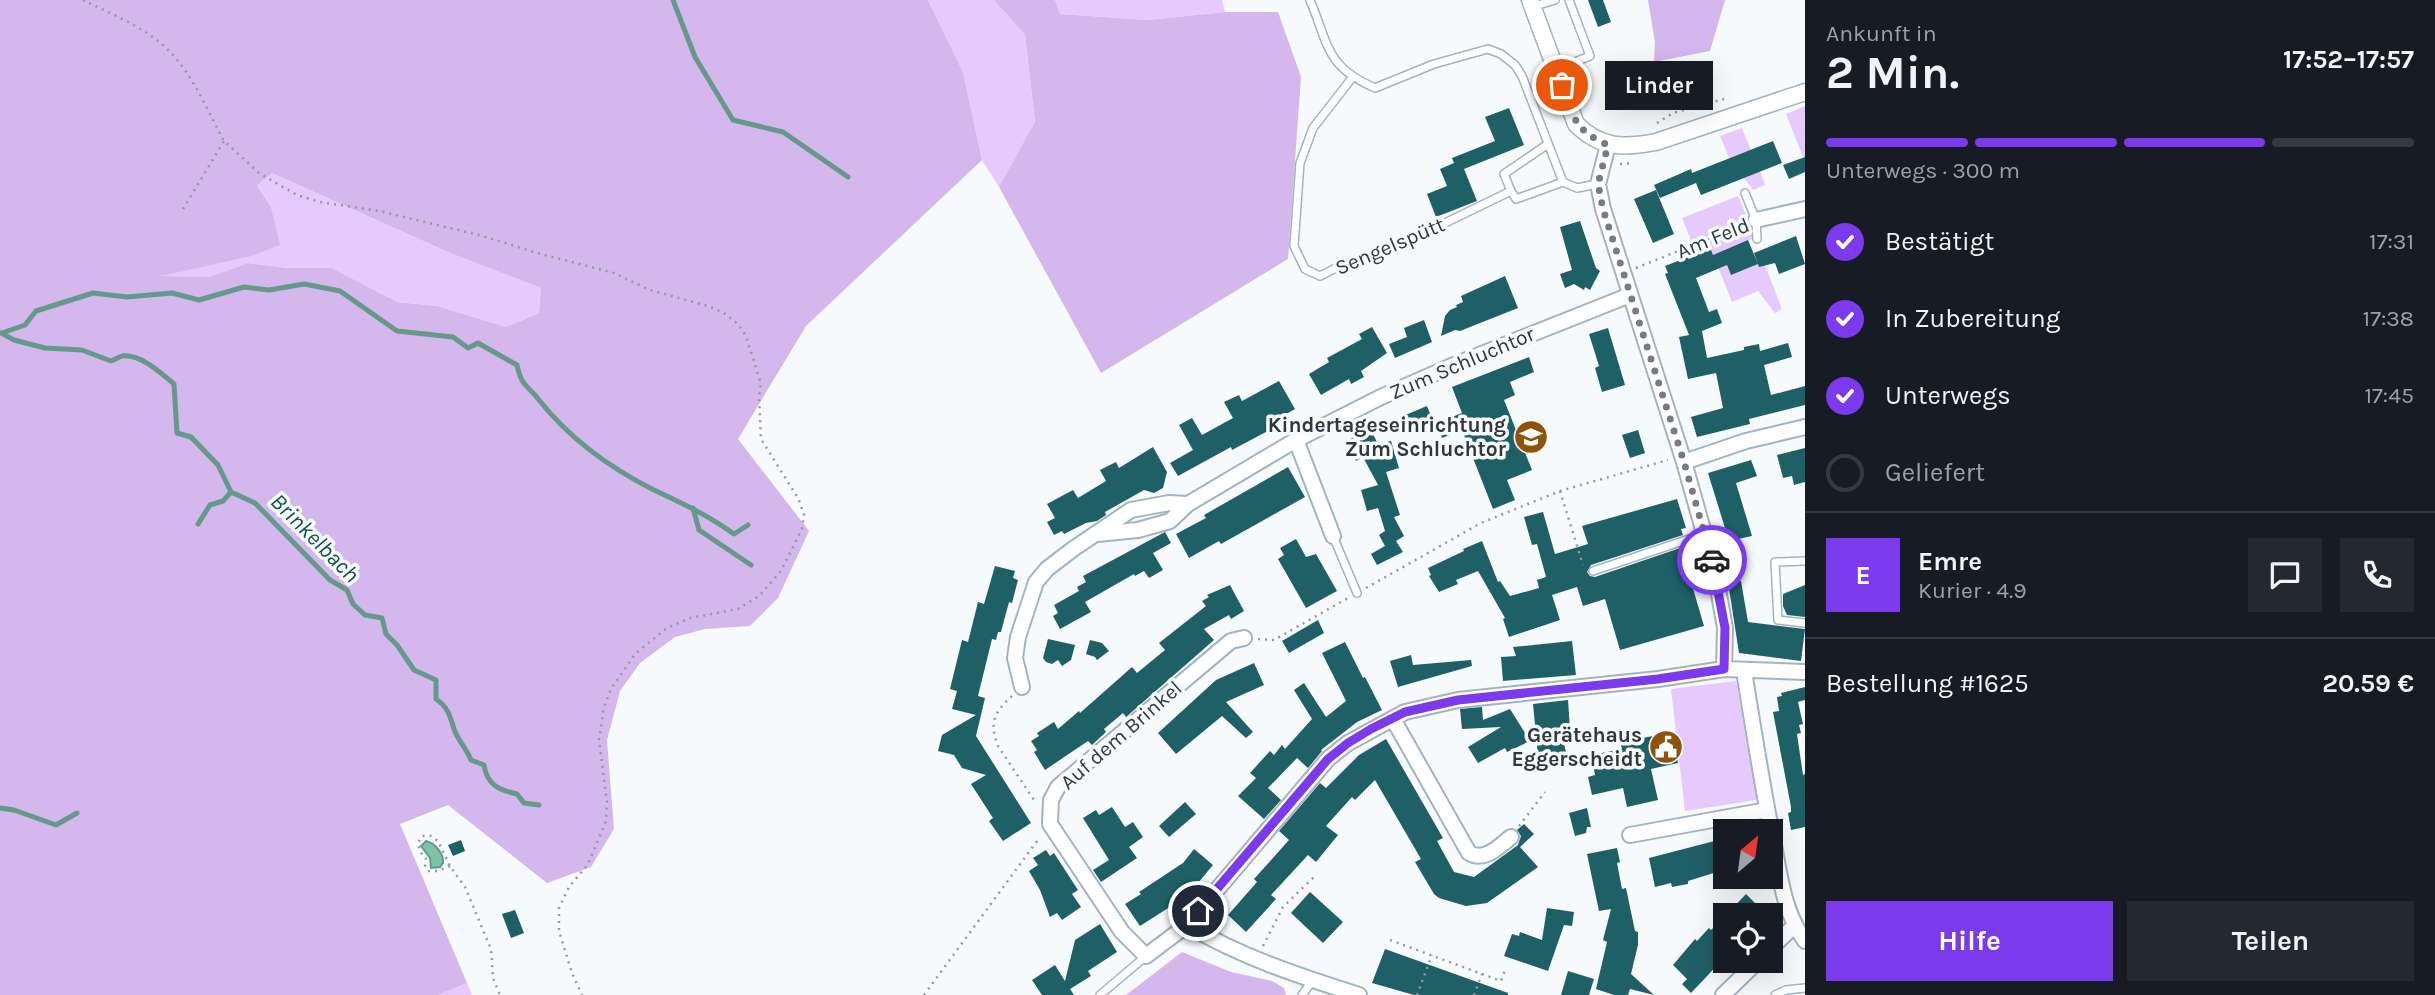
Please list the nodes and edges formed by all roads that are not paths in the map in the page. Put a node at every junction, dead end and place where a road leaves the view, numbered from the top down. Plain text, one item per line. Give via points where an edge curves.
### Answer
1 (1310, 0) edge
2 (1555, 0) edge
3 (1569, 0) edge
4 (1531, 3) edge
5 (1556, 69) junction
6 (1352, 78) junction
7 (1805, 92) edge
8 (1548, 144) junction
9 (1608, 145) junction
10 (1563, 183) junction
11 (1598, 184) junction
12 (1511, 191) junction
13 (1745, 193) dead end
14 (1805, 209) edge
15 (1756, 220) junction
16 (1757, 239) dead end
17 (1630, 295) junction
18 (1805, 427) edge
19 (1296, 440) junction
20 (1683, 459) junction
21 (1188, 504) junction
22 (1097, 534) junction
23 (1704, 534) junction
24 (1333, 536) joint
25 (1805, 561) edge
26 (1593, 571) dead end
27 (1357, 593) road end
28 (1805, 623) edge
29 (1244, 638) road end
30 (1724, 669) junction
31 (1744, 671) junction
32 (1805, 671) edge
33 (1022, 687) road end
34 (1393, 719) junction
35 (1767, 810) junction
36 (1630, 835) dead end
37 (1511, 837) road end
38 (1187, 925) junction
39 (1801, 932) edge
40 (1783, 942) edge
41 (1146, 956) junction
42 (1746, 973) edge
43 (1312, 980) junction
44 (1805, 988) edge
45 (1100, 995) edge
46 (1302, 995) edge
47 (1359, 995) edge
48 (1723, 995) edge
49 (1775, 995) edge

1 - 6 lane via 1327,50
2 - 4 lane
3 - 5 lane via 1590,57
4 - 5 street
5 - 9 street via 1576,124
6 - 8 lane via 1375,88 1488,49 1515,65 1522,76
6 - 12 lane, Sengelspütt via 1313,128 1300,163 1294,246 1305,269 1320,276 1385,251
7 - 9 street via 1656,142 1633,147
8 - 10 lane
8 - 12 lane via 1504,174
9 - 11 street
10 - 11 lane, Sengelspütt via 1577,188
10 - 12 lane, Sengelspütt via 1516,199
11 - 17 street
13 - 15 lane
14 - 15 street, Am Feld
15 - 16 lane
17 - 19 street, Zum Schluchtor via 1454,365
17 - 20 street
18 - 20 street
19 - 21 street, Zum Schluchtor
19 - 24 street
20 - 23 street
21 - 22 street, Zum Schluchtor via 1170,521
21 - 22 street, Zum Schluchtor via 1131,510
22 - 33 street, Zum Schluchtor via 1036,582 1015,658
23 - 26 lane
23 - 30 street via 1725,628
24 - 27 lane
25 - 28 lane via 1775,562 1778,620
29 - 41 street, Auf dem Brinkel via 1231,641 1058,787 1051,800 1050,824 1122,932
30 - 31 street
30 - 34 street via 1458,700
31 - 32 street
31 - 35 street
34 - 37 street via 1469,853 1487,855
34 - 38 street via 1328,759
35 - 36 street
35 - 39 street via 1787,909
38 - 41 street
38 - 43 street via 1219,944
39 - 40 street
41 - 45 lane
42 - 48 street
43 - 46 lane
43 - 47 street
44 - 49 lane

